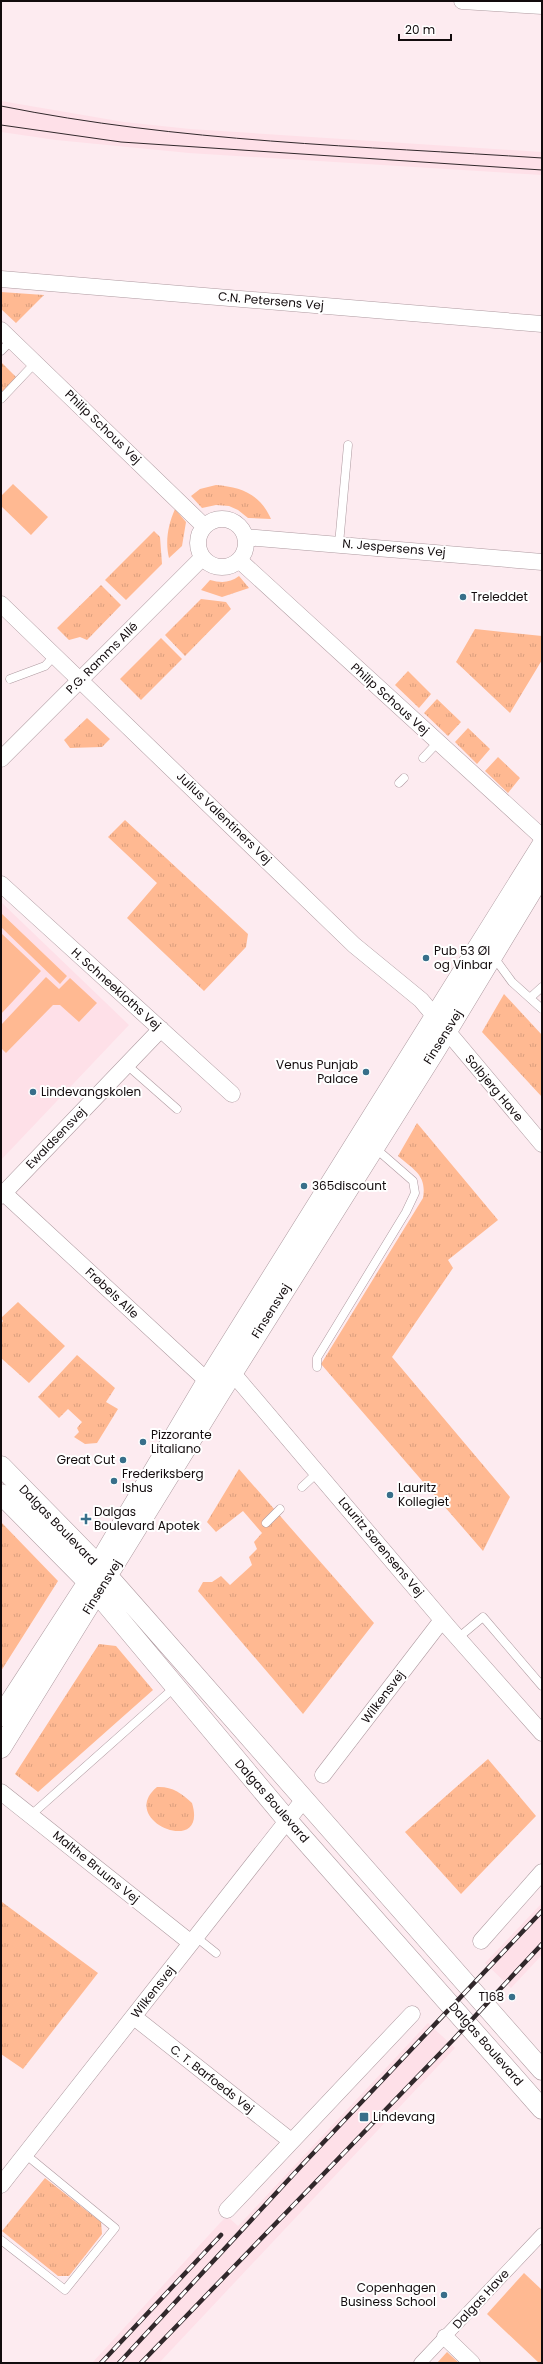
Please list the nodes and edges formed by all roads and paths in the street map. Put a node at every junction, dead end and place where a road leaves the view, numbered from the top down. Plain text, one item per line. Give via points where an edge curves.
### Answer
1 (462, 1) edge
2 (542, 6) edge
3 (1, 279) edge
4 (542, 324) edge
5 (5, 340) edge
6 (35, 362) junction
7 (1, 399) edge
8 (348, 445) dead end
9 (204, 526) junction
10 (245, 537) junction
11 (339, 544) junction
12 (202, 558) junction
13 (239, 560) junction
14 (542, 562) edge
15 (1, 604) edge
16 (55, 655) junction
17 (10, 679) dead end
18 (80, 680) junction
19 (438, 742) junction
20 (423, 758) dead end
21 (1, 759) edge
22 (542, 837) edge
23 (542, 845) edge
24 (542, 874) edge
25 (1, 884) edge
26 (492, 955) junction
27 (542, 987) edge
28 (531, 997) junction
29 (542, 1009) edge
30 (442, 1024) junction
31 (161, 1029) junction
32 (127, 1065) junction
33 (232, 1094) dead end
34 (177, 1109) dead end
35 (366, 1142) junction
36 (542, 1144) edge
37 (2, 1195) edge
38 (227, 1366) junction
39 (317, 1367) dead end
40 (213, 1387) junction
41 (1, 1466) edge
42 (317, 1473) junction
43 (302, 1487) dead end
44 (1, 1494) edge
45 (280, 1509) dead end
46 (266, 1523) dead end
47 (98, 1580) junction
48 (442, 1620) junction
49 (458, 1638) junction
50 (542, 1686) edge
51 (175, 1687) junction
52 (1, 1716) edge
53 (542, 1733) edge
54 (1, 1748) edge
55 (323, 1775) dead end
56 (1, 1792) edge
57 (305, 1798) junction
58 (31, 1815) junction
59 (288, 1820) junction
60 (542, 1872) edge
61 (194, 1940) junction
62 (481, 1941) dead end
63 (216, 1952) dead end
64 (412, 2014) dead end
65 (134, 2016) junction
66 (542, 2070) edge
67 (542, 2109) edge
68 (291, 2141) junction
69 (25, 2154) junction
70 (1, 2185) edge
71 (227, 2210) dead end
72 (542, 2234) edge
73 (1, 2240) edge
74 (445, 2337) junction
75 (420, 2363) edge
76 (472, 2363) edge

1 - 2 street
3 - 4 street, C.N. Petersens Vej
5 - 6 street, Philip Schous Vej
6 - 7 lane
6 - 9 street, Philip Schous Vej
8 - 11 lane
9 - 10 street via 211,521 228,519 236,523
9 - 12 street via 197,541
10 - 11 street, N. Jespersens Vej
10 - 13 street via 244,553
11 - 14 street, N. Jespersens Vej
12 - 13 street via 220,567 230,566
12 - 18 street, P.G. Ramms Allé
13 - 19 street, Philip Schous Vej via 324,630
15 - 16 street, Julius Valentiners Vej
16 - 17 lane via 45,666
16 - 18 street, Julius Valentiners Vej
18 - 21 street, P.G. Ramms Allé
18 - 30 street, Julius Valentiners Vej via 354,945 421,1000
19 - 20 lane
19 - 22 street, Philip Schous Vej
23 - 30 street, Finsensvej
24 - 26 street, Finsensvej
25 - 31 street, H. Schneekloths Vej
26 - 28 lane via 512,982
26 - 30 street, Finsensvej
27 - 28 lane
28 - 29 lane
30 - 35 street, Finsensvej
30 - 36 street, Solbjerg Have
31 - 32 street, Ewaldsensvej
31 - 33 street, H. Schneekloths Vej
32 - 34 lane
32 - 37 street, Ewaldsensvej
35 - 38 street, Finsensvej
35 - 39 lane via 413,1181 415,1193 406,1212 316,1358
37 - 40 street, Frøbels Alle
38 - 40 street, Finsensvej
38 - 42 street, Lauritz Sørensens Vej
40 - 47 street, Finsensvej
41 - 47 street, Dalgas Boulevard
42 - 43 lane
42 - 48 street, Lauritz Sørensens Vej
44 - 47 street, Dalgas Boulevard
45 - 46 lane
47 - 51 street, Dalgas Boulevard
47 - 52 street, Finsensvej
47 - 54 street, Finsensvej
47 - 57 street, Dalgas Boulevard
48 - 49 street, Lauritz Sørensens Vej
48 - 55 street, Wilkensvej
49 - 50 lane via 482,1617
49 - 53 street, Lauritz Sørensens Vej
51 - 58 lane
51 - 59 street, Dalgas Boulevard
56 - 58 street, Malthe Bruuns Vej
57 - 59 street, Wilkensvej
57 - 66 street, Dalgas Boulevard
58 - 61 street, Malthe Bruuns Vej
59 - 61 street, Wilkensvej
59 - 67 street, Dalgas Boulevard
60 - 62 street
61 - 63 lane
61 - 65 street, Wilkensvej
64 - 68 street
65 - 68 street, C. T. Barfoeds Vej
65 - 69 street, Wilkensvej
68 - 71 street
69 - 70 street, Wilkensvej
69 - 73 lane via 115,2228 65,2290
72 - 74 street, Dalgas Have
74 - 75 street, Dalgas Have
74 - 76 street

